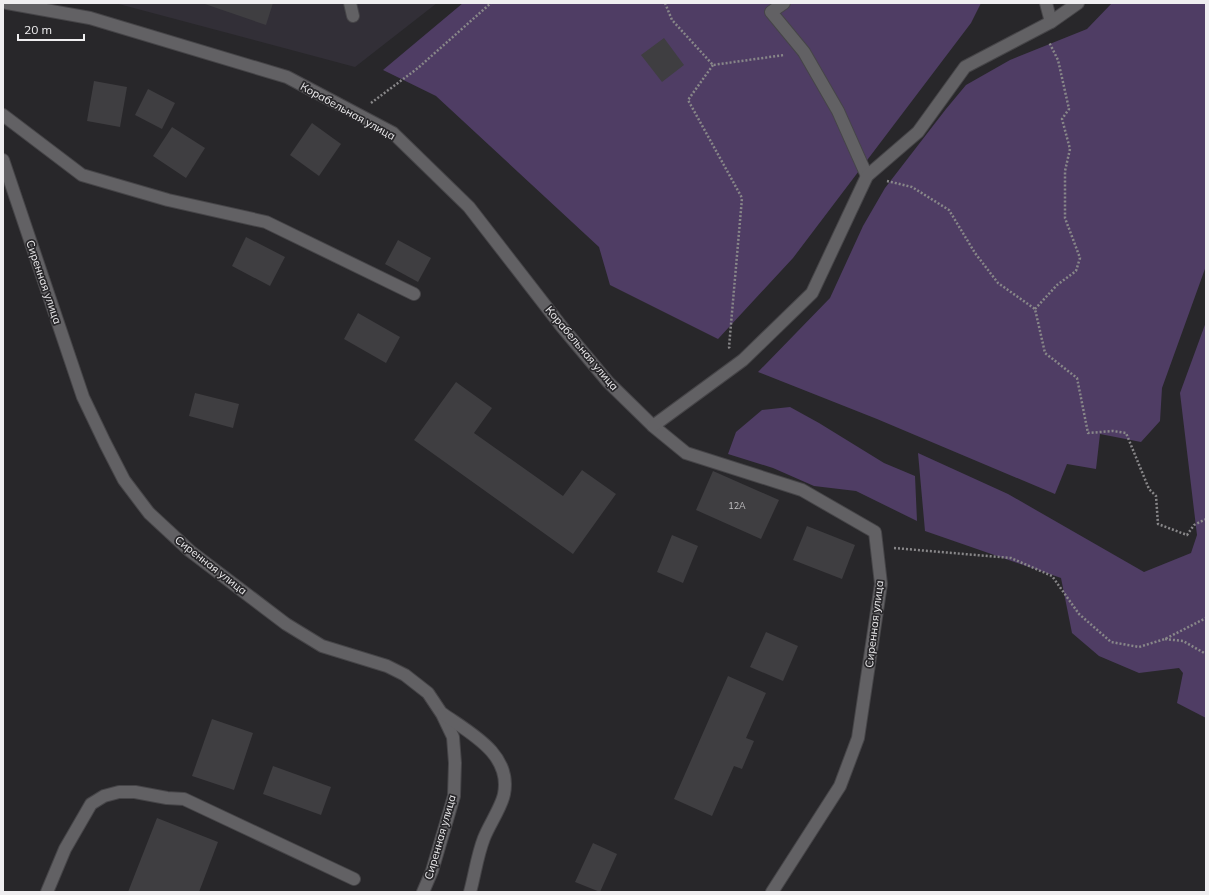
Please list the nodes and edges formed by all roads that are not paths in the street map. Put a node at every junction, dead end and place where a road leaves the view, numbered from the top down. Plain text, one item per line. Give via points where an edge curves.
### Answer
1 (7, 3) edge
2 (350, 3) edge
3 (784, 3) edge
4 (1046, 3) edge
5 (1078, 3) edge
6 (768, 7) edge
7 (353, 16) dead end
8 (1047, 25) junction
9 (3, 115) edge
10 (3, 160) edge
11 (867, 176) junction
12 (414, 294) dead end
13 (653, 426) junction
14 (442, 714) junction
15 (354, 878) dead end
16 (46, 892) edge
17 (423, 892) edge
18 (470, 892) edge
19 (772, 892) edge

1 - 13 street, Корабельная улица via 90,18 287,77 393,134 469,207 608,382
2 - 7 street
3 - 6 street
4 - 8 street
5 - 8 street
6 - 11 street via 804,52 838,111
8 - 11 street via 965,67 918,132
9 - 12 street via 82,175 168,200 266,222
10 - 14 street, Сиренная улица via 83,397 124,480 149,513 190,551 286,624 322,646 387,666 405,675 428,693
11 - 13 street via 812,293 743,360
13 - 19 street, Сиренная улица via 686,453 802,490 874,532 881,584 858,738 840,786
14 - 17 street, Сиренная улица via 453,737 456,763 454,796 432,871
14 - 18 street via 488,747 499,760 505,776 504,794 484,839
15 - 16 street via 184,799 119,792 104,796 92,804 65,849

